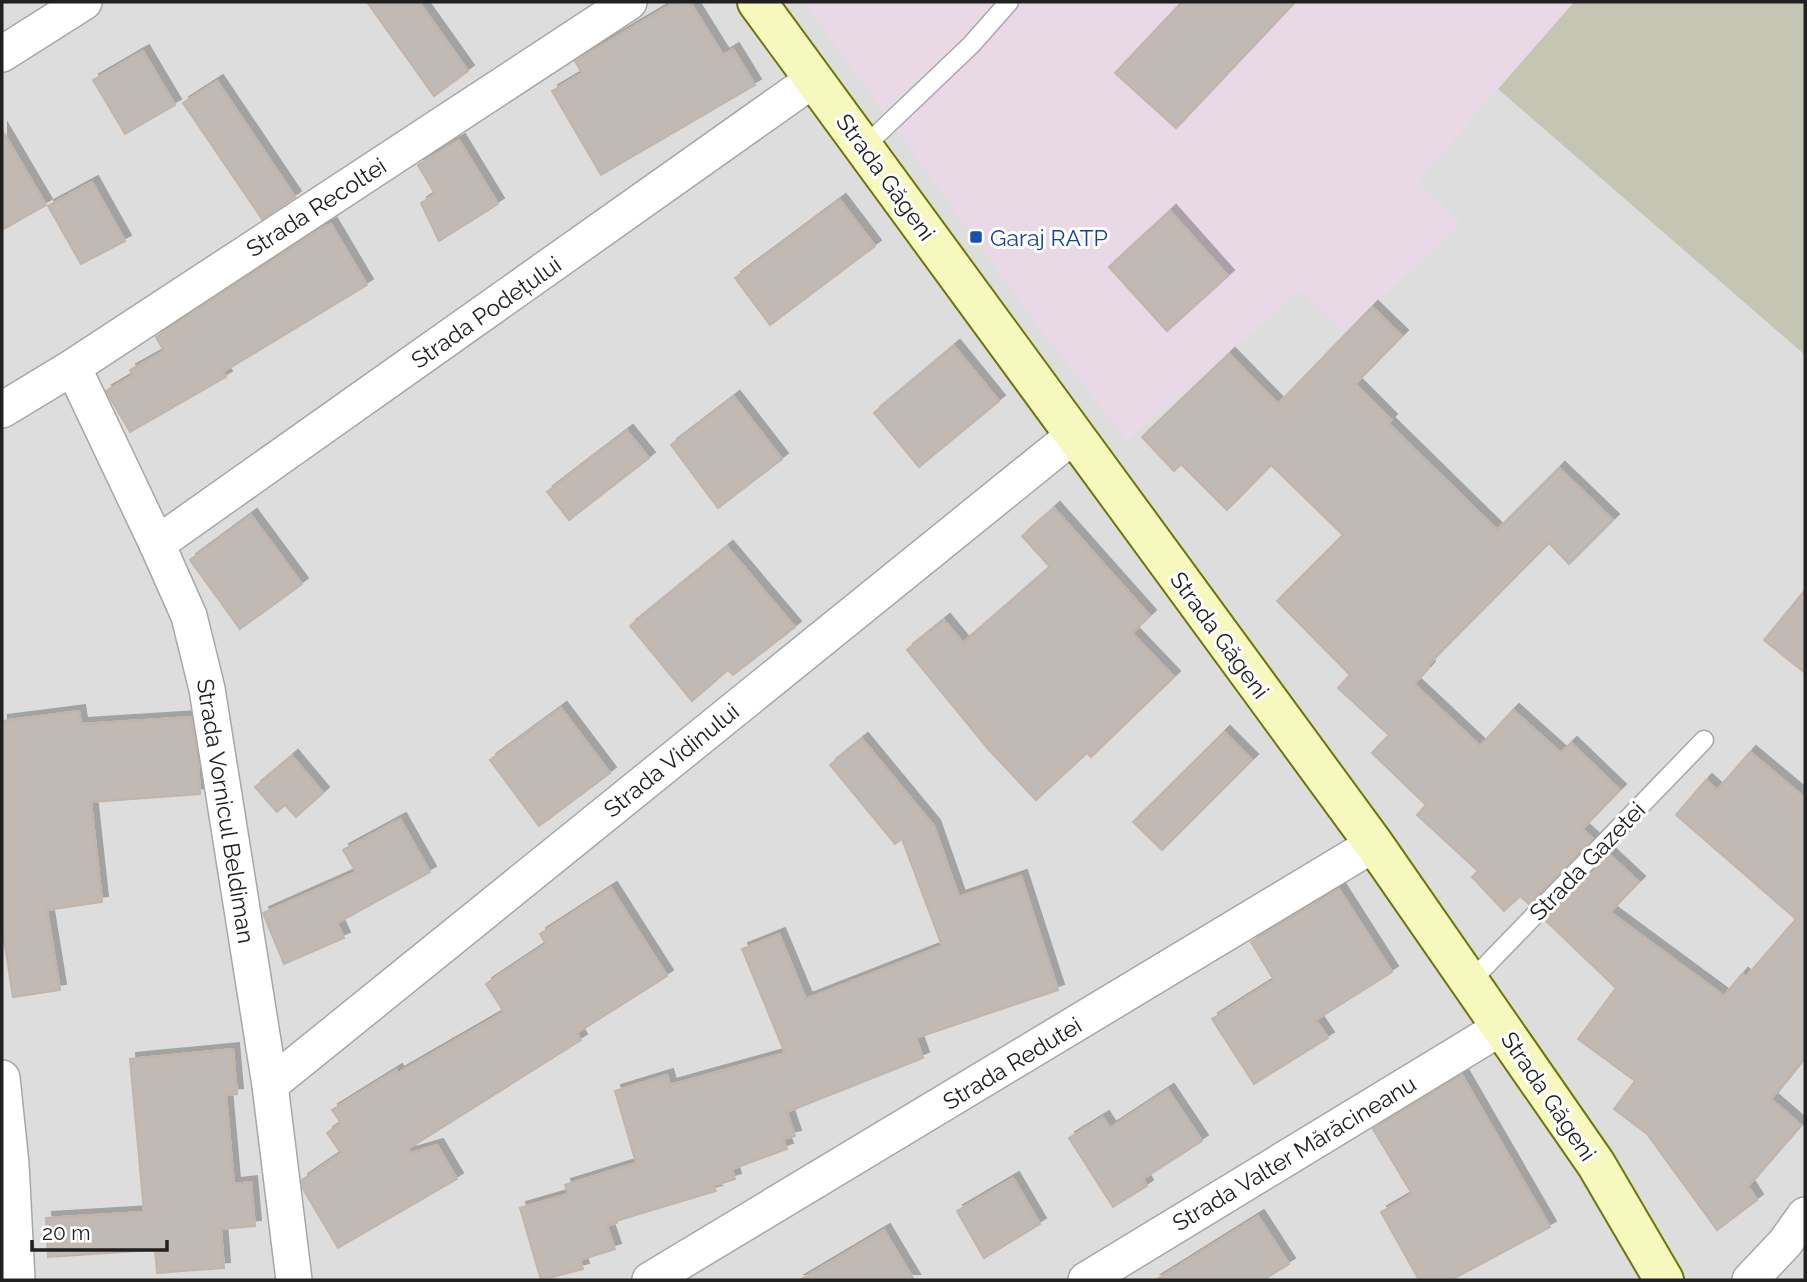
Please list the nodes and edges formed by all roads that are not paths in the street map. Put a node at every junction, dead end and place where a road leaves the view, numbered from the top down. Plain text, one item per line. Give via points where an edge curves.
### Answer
1 (84, 2) edge
2 (629, 2) edge
3 (757, 2) edge
4 (1009, 2) edge
5 (2, 54) edge
6 (814, 79) junction
7 (864, 147) junction
8 (73, 367) junction
9 (2, 410) edge
10 (1073, 435) junction
11 (157, 544) junction
12 (1704, 740) dead end
13 (1374, 844) junction
14 (1471, 981) junction
15 (1502, 1027) junction
16 (2, 1078) edge
17 (270, 1085) junction
18 (1805, 1215) edge
19 (17, 1280) edge
20 (294, 1280) edge
21 (650, 1280) edge
22 (1086, 1280) edge
23 (1664, 1280) edge
24 (1750, 1280) edge

1 - 5 street
2 - 8 street, Strada Recoltei
3 - 6 main road, Strada Găgeni
4 - 7 lane via 971,46
6 - 7 main road, Strada Găgeni
6 - 11 street, Strada Podețului
7 - 10 main road, Strada Găgeni
8 - 9 street, Strada Recoltei
8 - 11 street, Strada Vornicul Beldiman
10 - 13 main road, Strada Găgeni
10 - 17 street, Strada Vidinului
11 - 17 street, Strada Vornicul Beldiman via 189,617 208,690
12 - 14 lane, Strada Gazetei
13 - 14 main road, Strada Găgeni
13 - 21 street, Strada Redutei
14 - 15 main road, Strada Găgeni
15 - 22 street, Strada Valter Mărăcineanu
15 - 23 main road, Strada Găgeni via 1596,1164
16 - 19 street
17 - 20 street, Strada Vornicul Beldiman
18 - 24 street

